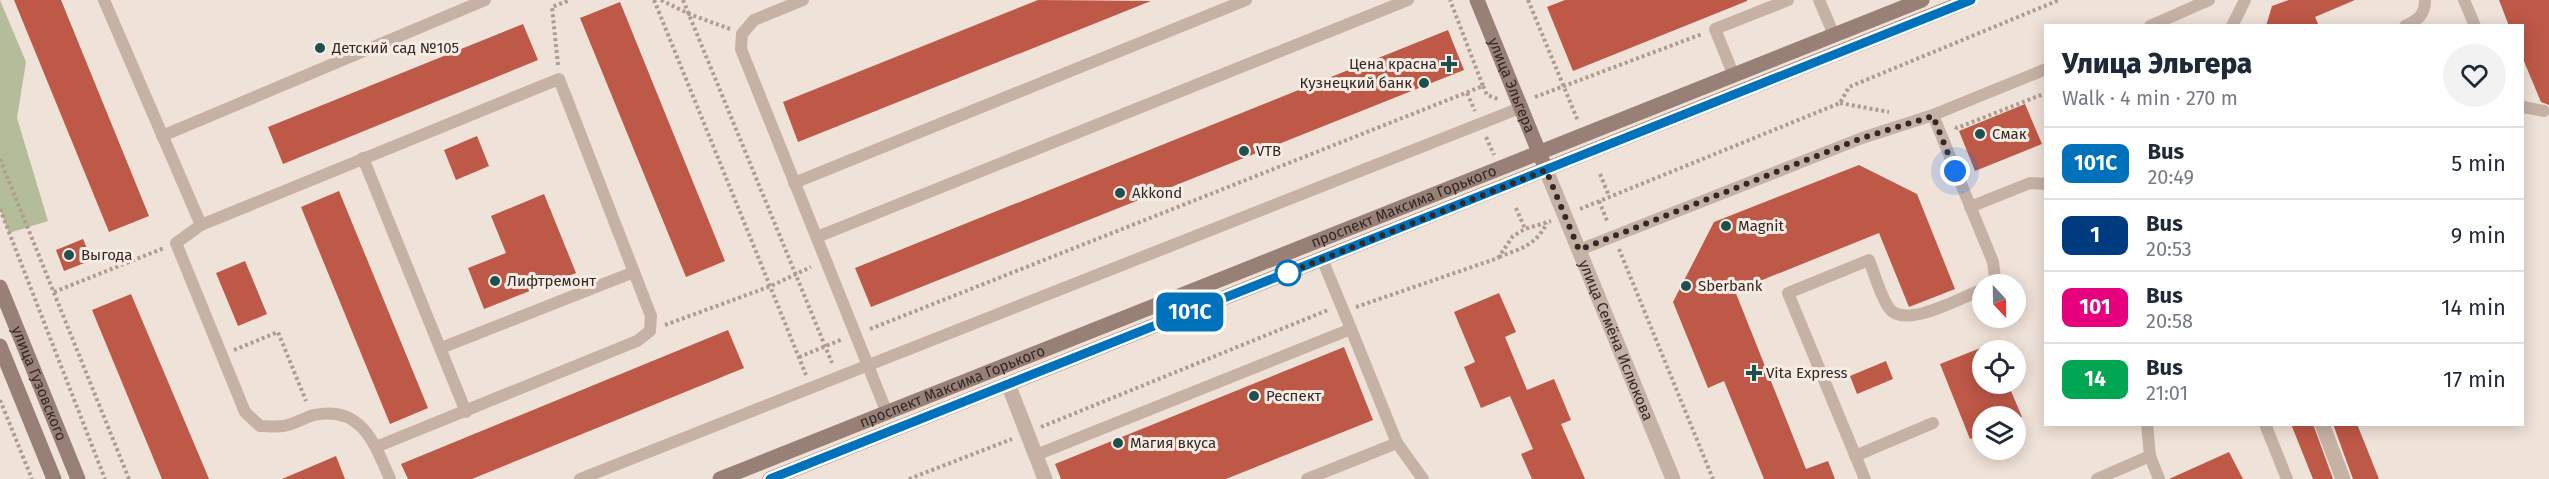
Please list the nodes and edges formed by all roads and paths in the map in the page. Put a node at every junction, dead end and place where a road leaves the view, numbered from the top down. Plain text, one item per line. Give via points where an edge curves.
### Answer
1 (104, 0) edge
2 (485, 0) edge
3 (570, 0) edge
4 (654, 0) edge
5 (661, 0) edge
6 (683, 0) edge
7 (803, 0) edge
8 (1246, 0) edge
9 (1408, 0) edge
10 (1450, 0) edge
11 (1477, 0) edge
12 (1528, 0) edge
13 (1788, 0) edge
14 (1819, 0) edge
15 (1922, 0) edge
16 (1971, 0) edge
17 (2059, 0) edge
18 (2209, 0) edge
19 (2245, 0) edge
20 (2425, 0) edge
21 (2464, 0) edge
22 (689, 14) junction
23 (2158, 24) edge
24 (2233, 24) edge
25 (2409, 24) edge
26 (2474, 24) edge
27 (1715, 29) junction
28 (742, 34) junction
29 (1834, 35) junction
30 (2044, 70) edge
31 (1734, 76) junction
32 (559, 79) junction
33 (1563, 85) junction
34 (1483, 86) junction
35 (1467, 93) junction
36 (1502, 100) dead end
37 (1524, 103) junction
38 (1840, 103) junction
39 (2524, 107) edge
40 (2544, 111) dead end
41 (1896, 113) dead end
42 (1933, 116) junction
43 (1478, 117) dead end
44 (1581, 128) dead end
45 (1483, 129) dead end
46 (162, 136) junction
47 (1539, 154) junction
48 (363, 158) junction
49 (0, 159) edge
50 (1496, 161) dead end
51 (1546, 170) junction
52 (1600, 174) dead end
53 (794, 183) junction
54 (2044, 184) edge
55 (1609, 196) junction
56 (1599, 201) junction
57 (1970, 207) junction
58 (1516, 208) dead end
59 (0, 209) edge
60 (1575, 211) dead end
61 (1555, 220) dead end
62 (1547, 223) junction
63 (201, 225) junction
64 (1526, 229) junction
65 (817, 237) junction
66 (1614, 237) junction
67 (176, 243) junction
68 (1579, 250) junction
69 (1498, 258) junction
70 (1322, 259) junction
71 (825, 260) junction
72 (634, 272) junction
73 (1994, 274) edge
74 (796, 275) junction
75 (771, 286) junction
76 (0, 287) edge
77 (54, 292) junction
78 (1972, 293) edge
79 (1333, 309) dead end
80 (1353, 309) dead end
81 (1351, 328) junction
82 (650, 331) junction
83 (855, 335) junction
84 (51, 338) junction
85 (43, 342) dead end
86 (0, 346) edge
87 (825, 347) junction
88 (441, 348) junction
89 (221, 354) junction
90 (868, 367) junction
91 (1000, 368) junction
92 (838, 379) junction
93 (1008, 384) junction
94 (0, 400) edge
95 (466, 412) junction
96 (887, 413) junction
97 (312, 416) junction
98 (1933, 423) dead end
99 (2151, 426) edge
100 (2266, 426) edge
101 (2323, 426) edge
102 (1035, 429) dead end
103 (894, 430) junction
104 (1019, 437) dead end
105 (1397, 443) junction
106 (376, 447) junction
107 (1036, 455) junction
108 (1855, 456) junction
109 (2150, 456) junction
110 (75, 472) edge
111 (2112, 476) edge
112 (49, 478) edge
113 (32, 479) edge
114 (105, 479) edge
115 (129, 479) edge
116 (390, 479) edge
117 (580, 479) edge
118 (720, 479) edge
119 (770, 479) edge
120 (909, 479) edge
121 (1045, 479) edge
122 (1307, 479) edge
123 (1423, 479) edge
124 (1673, 479) edge
125 (1713, 479) edge
126 (1865, 479) edge
127 (2097, 479) edge
128 (2159, 479) edge
129 (2287, 479) edge
130 (2343, 479) edge

1 - 46 lane
2 - 46 lane
3 - 32 path via 552,7
4 - 75 path
5 - 22 path
6 - 22 path
7 - 28 lane via 754,20
8 - 53 lane
9 - 65 lane
10 - 34 path
11 - 37 main road, улица Эльгера
12 - 33 path
13 - 27 lane
14 - 29 lane
15 - 29 main road, проспект Максима Горького
16 - 51 main road, проспект Максима Горького
17 - 38 path via 1849,87
18 - 23 lane
19 - 24 lane
20 - 25 lane via 2424,12
21 - 26 lane
22 - 28 path
22 - 74 path
27 - 31 lane
27 - 33 path
28 - 53 lane via 741,49
29 - 31 main road, проспект Максима Горького
30 - 42 lane
31 - 47 main road, проспект Максима Горького
32 - 48 lane
32 - 72 lane
33 - 37 path
33 - 44 path
34 - 35 path
34 - 36 path via 1487,95
35 - 43 path
35 - 83 path
37 - 47 main road, улица Эльгера
37 - 90 lane
38 - 41 path
38 - 55 path
39 - 40 lane
42 - 57 lane
42 - 66 lane via 1862,138
45 - 50 path
46 - 63 lane
47 - 51 main road, улица Эльгера
47 - 91 main road, проспект Максима Горького
48 - 63 lane
48 - 88 lane
49 - 77 path
51 - 68 street, улица Семёна Ислюкова
51 - 70 main road, проспект Максима Горького
52 - 55 path
53 - 65 lane
54 - 57 lane via 2030,183
55 - 56 path
56 - 60 path
56 - 66 path
57 - 73 lane
58 - 64 path
59 - 84 path
61 - 62 path
62 - 64 path
62 - 69 path via 1532,244
63 - 67 lane
64 - 69 path via 1513,236
65 - 71 lane
66 - 68 lane
66 - 125 path
67 - 77 path
67 - 89 lane
68 - 124 street, улица Семёна Ислюкова
69 - 80 path
70 - 81 lane
70 - 93 main road, проспект Максима Горького
71 - 74 path
71 - 83 lane
72 - 82 lane via 651,316
72 - 88 lane
74 - 75 path
74 - 87 path
75 - 82 path
75 - 87 path via 799,357
76 - 110 main road, улица Гузовского
77 - 115 path
78 - 108 lane via 1912,317 1898,316 1889,308 1869,260 1788,293
79 - 102 path
81 - 105 lane
81 - 107 lane
82 - 95 lane via 637,341
83 - 87 path
83 - 90 lane
84 - 85 path
84 - 114 path
86 - 112 main road, улица Гузовского
87 - 92 path
88 - 95 lane
89 - 97 lane via 245,412 260,426 284,426
89 - 97 path via 278,332
90 - 92 lane
90 - 96 lane
91 - 93 main road
91 - 96 main road, проспект Максима Горького
92 - 117 lane
93 - 103 main road, проспект Максима Горького
93 - 107 street
94 - 113 path
95 - 106 lane
96 - 103 main road
96 - 118 main road, проспект Максима Горького
97 - 106 lane via 335,412 357,421
98 - 108 lane
99 - 109 lane
100 - 129 lane
101 - 130 street
103 - 119 main road, проспект Максима Горького
104 - 120 path
105 - 122 lane
105 - 123 lane
106 - 116 lane
107 - 121 street
108 - 126 lane
109 - 111 lane
109 - 128 lane
110 - 112 main road
111 - 127 lane

